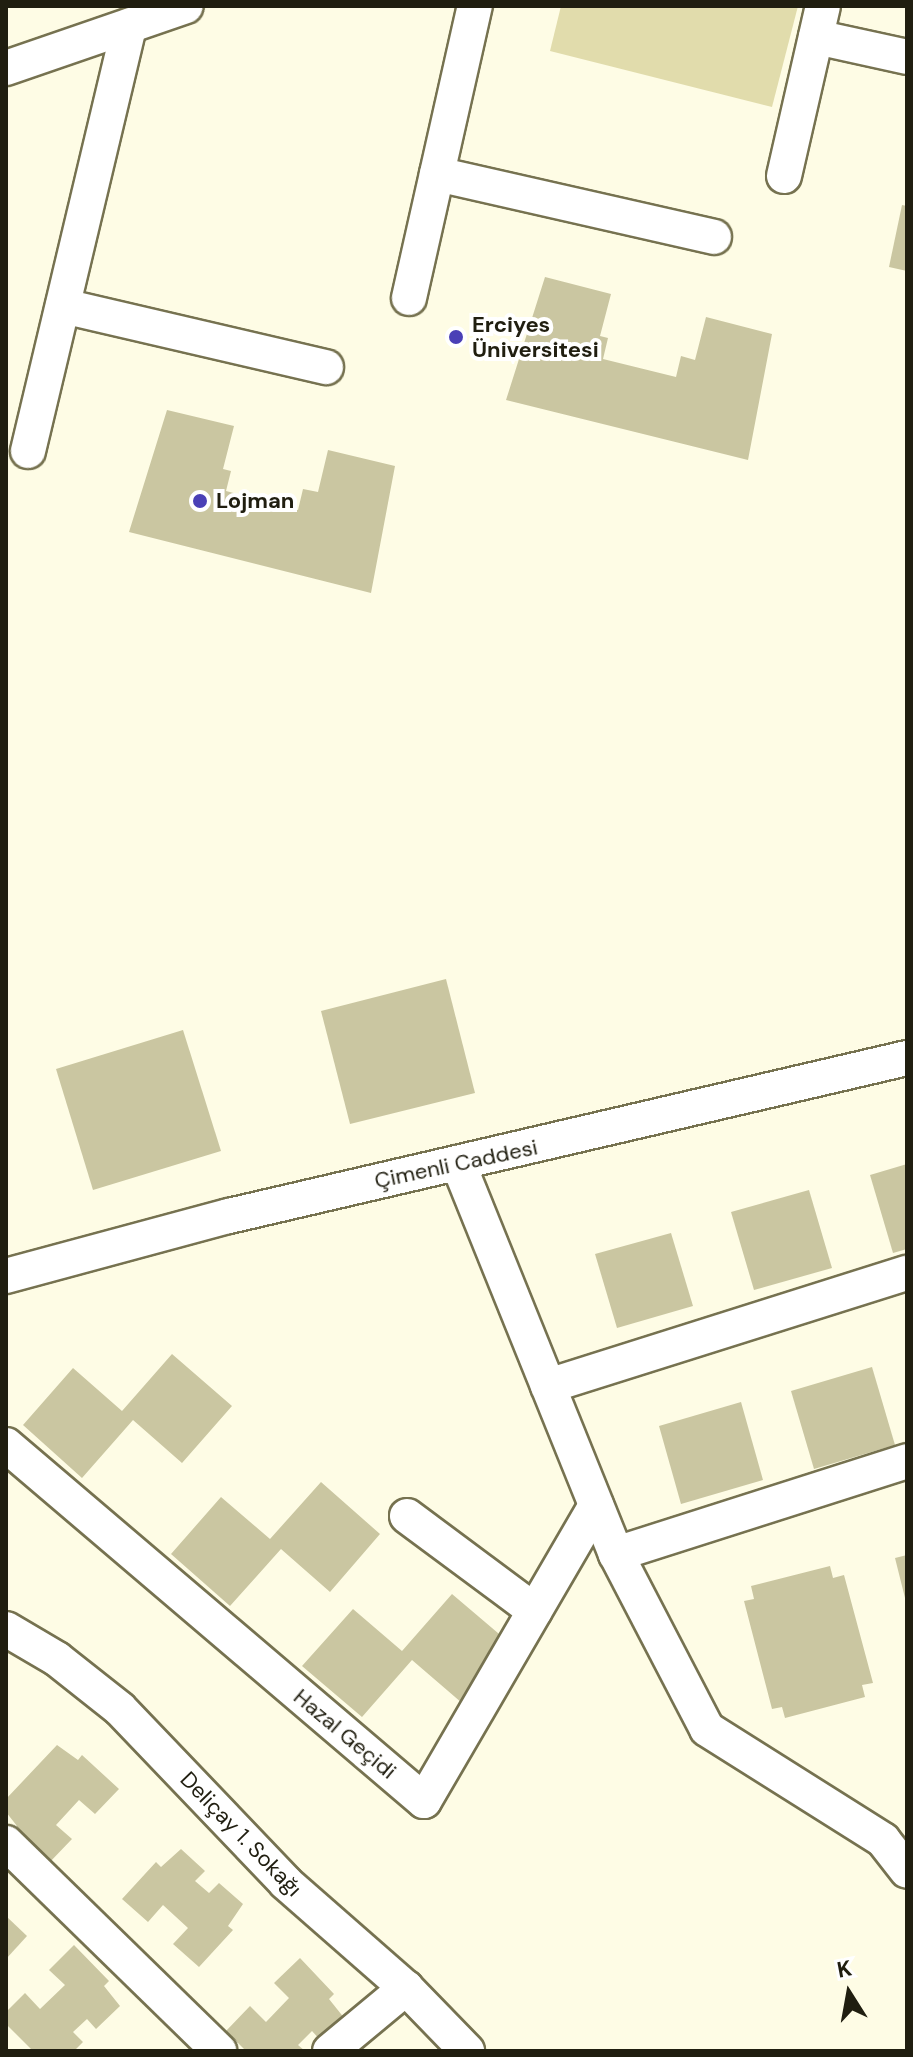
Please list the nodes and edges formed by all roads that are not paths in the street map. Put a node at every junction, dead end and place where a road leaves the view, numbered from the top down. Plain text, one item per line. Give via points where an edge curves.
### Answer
1 (186, 6) edge
2 (475, 6) edge
3 (820, 21) edge
4 (129, 26) junction
5 (907, 57) edge
6 (6, 68) edge
7 (437, 174) junction
8 (784, 176) dead end
9 (714, 237) dead end
10 (409, 298) dead end
11 (63, 306) junction
12 (326, 367) dead end
13 (28, 451) dead end
14 (907, 1058) edge
15 (458, 1163) junction
16 (907, 1273) edge
17 (6, 1276) edge
18 (548, 1386) junction
19 (6, 1445) edge
20 (907, 1461) edge
21 (596, 1505) junction
22 (407, 1516) dead end
23 (616, 1554) junction
24 (535, 1611) junction
25 (6, 1629) edge
26 (895, 1837) edge
27 (6, 1843) edge
28 (907, 1871) edge
29 (406, 1988) junction
30 (219, 2051) edge
31 (330, 2051) edge
32 (467, 2051) edge

1 - 4 street
2 - 7 street
3 - 5 street
3 - 8 street
4 - 6 street
4 - 11 street
7 - 9 street
7 - 10 street
11 - 12 street
11 - 13 street
14 - 15 street, Çimenli Caddesi
15 - 17 street, Çimenli Caddesi via 244,1212
15 - 18 street
16 - 18 street
18 - 21 street
19 - 24 street, Hazal Geçidi via 424,1801
20 - 23 street
21 - 23 street
21 - 24 street, Hazal Geçidi
22 - 24 street
23 - 26 street via 707,1729
25 - 29 street, Deliçay 1. Sokağı via 57,1659 120,1709 286,1883
26 - 28 street
27 - 30 street
29 - 31 street
29 - 32 street, Deliçay 1. Sokağı

